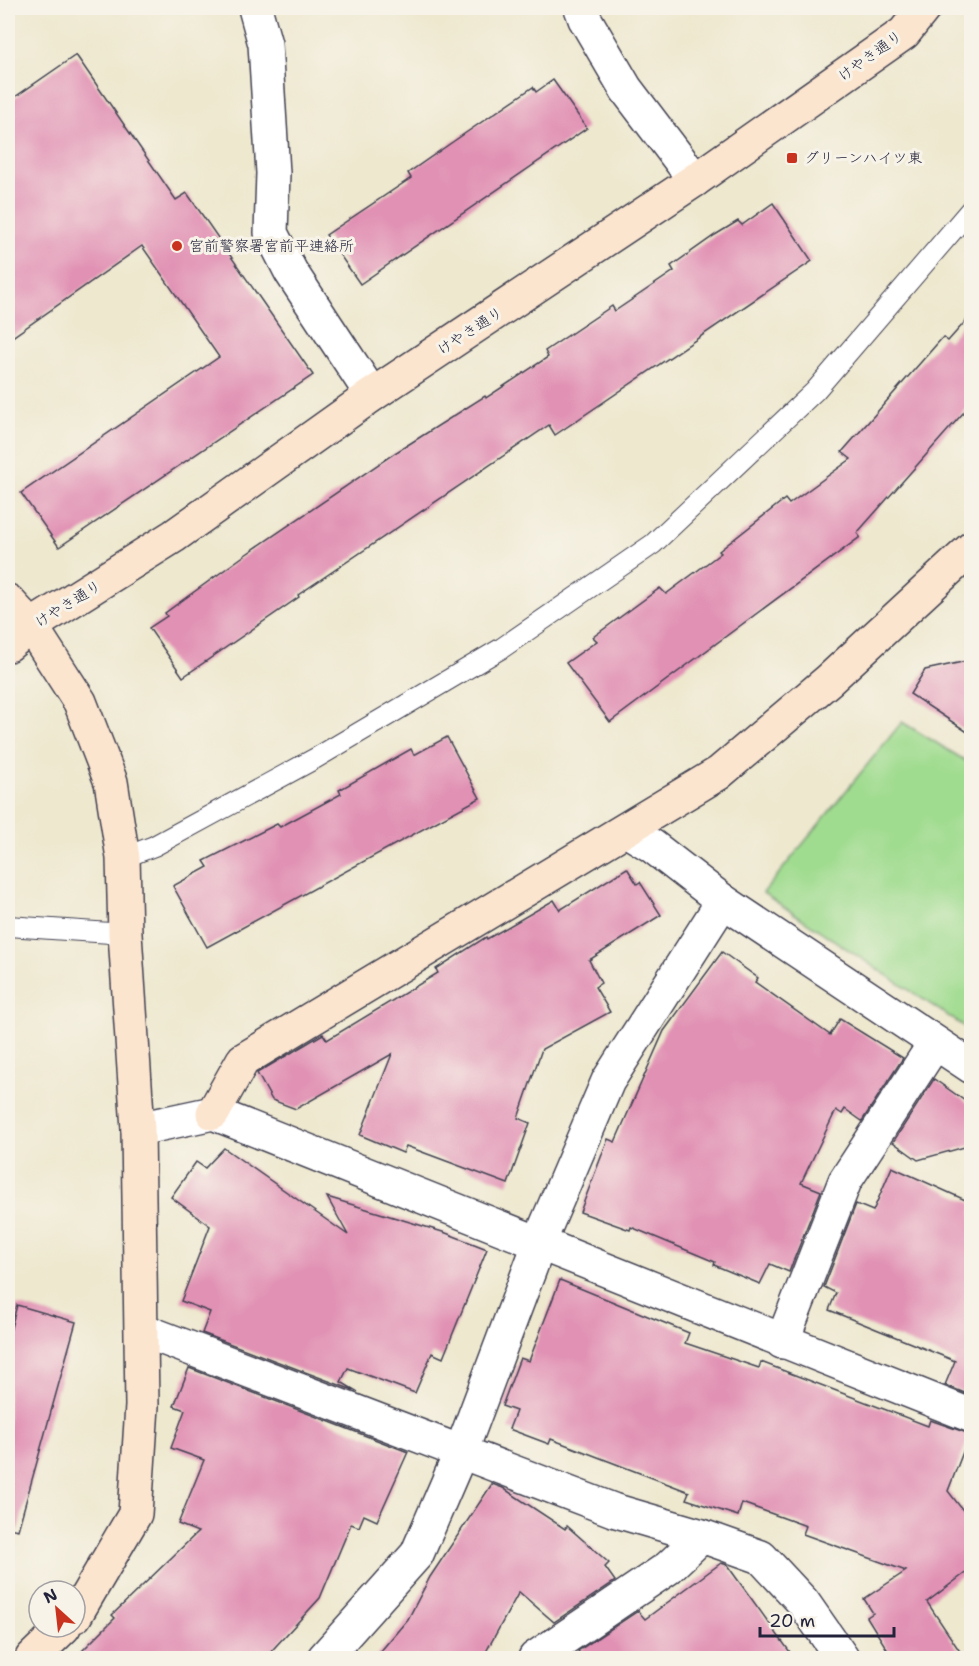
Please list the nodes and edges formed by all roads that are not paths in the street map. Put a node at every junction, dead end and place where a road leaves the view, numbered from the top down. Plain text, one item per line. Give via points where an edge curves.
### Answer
1 (255, 8) edge
2 (581, 8) edge
3 (924, 8) edge
4 (695, 180) junction
5 (972, 208) edge
6 (372, 394) junction
7 (972, 548) edge
8 (8, 601) edge
9 (19, 636) edge
10 (626, 830) junction
11 (123, 858) junction
12 (723, 901) junction
13 (8, 926) edge
14 (125, 934) junction
15 (935, 1043) junction
16 (972, 1067) edge
17 (213, 1113) junction
18 (138, 1129) junction
19 (539, 1244) junction
20 (142, 1330) junction
21 (782, 1342) junction
22 (972, 1416) edge
23 (461, 1452) junction
24 (702, 1536) junction
25 (87, 1596) edge
26 (52, 1639) edge
27 (32, 1659) edge
28 (324, 1659) edge
29 (535, 1659) edge
30 (842, 1659) edge

1 - 6 street via 265,44 273,173 271,233 291,272
2 - 4 street via 626,89
3 - 4 street, けやき通り via 904,33
4 - 6 street, けやき通り
5 - 11 lane via 815,391 653,544 502,648 316,758 154,846
6 - 9 street, けやき通り via 174,536
7 - 10 street via 829,680 719,772
8 - 9 street
9 - 11 street via 80,702 111,782
10 - 12 street
10 - 17 street via 243,1060
11 - 14 street
12 - 15 street
12 - 19 street via 608,1081
13 - 14 lane
14 - 18 street
15 - 16 street
15 - 21 street via 845,1181
17 - 18 street
17 - 19 street
18 - 20 street
19 - 21 street
19 - 23 street
20 - 23 street
20 - 25 street via 135,1514
21 - 22 street
23 - 24 street via 613,1510
23 - 28 street via 417,1554
24 - 29 street via 668,1568
24 - 30 street via 761,1557 803,1602
26 - 27 street

